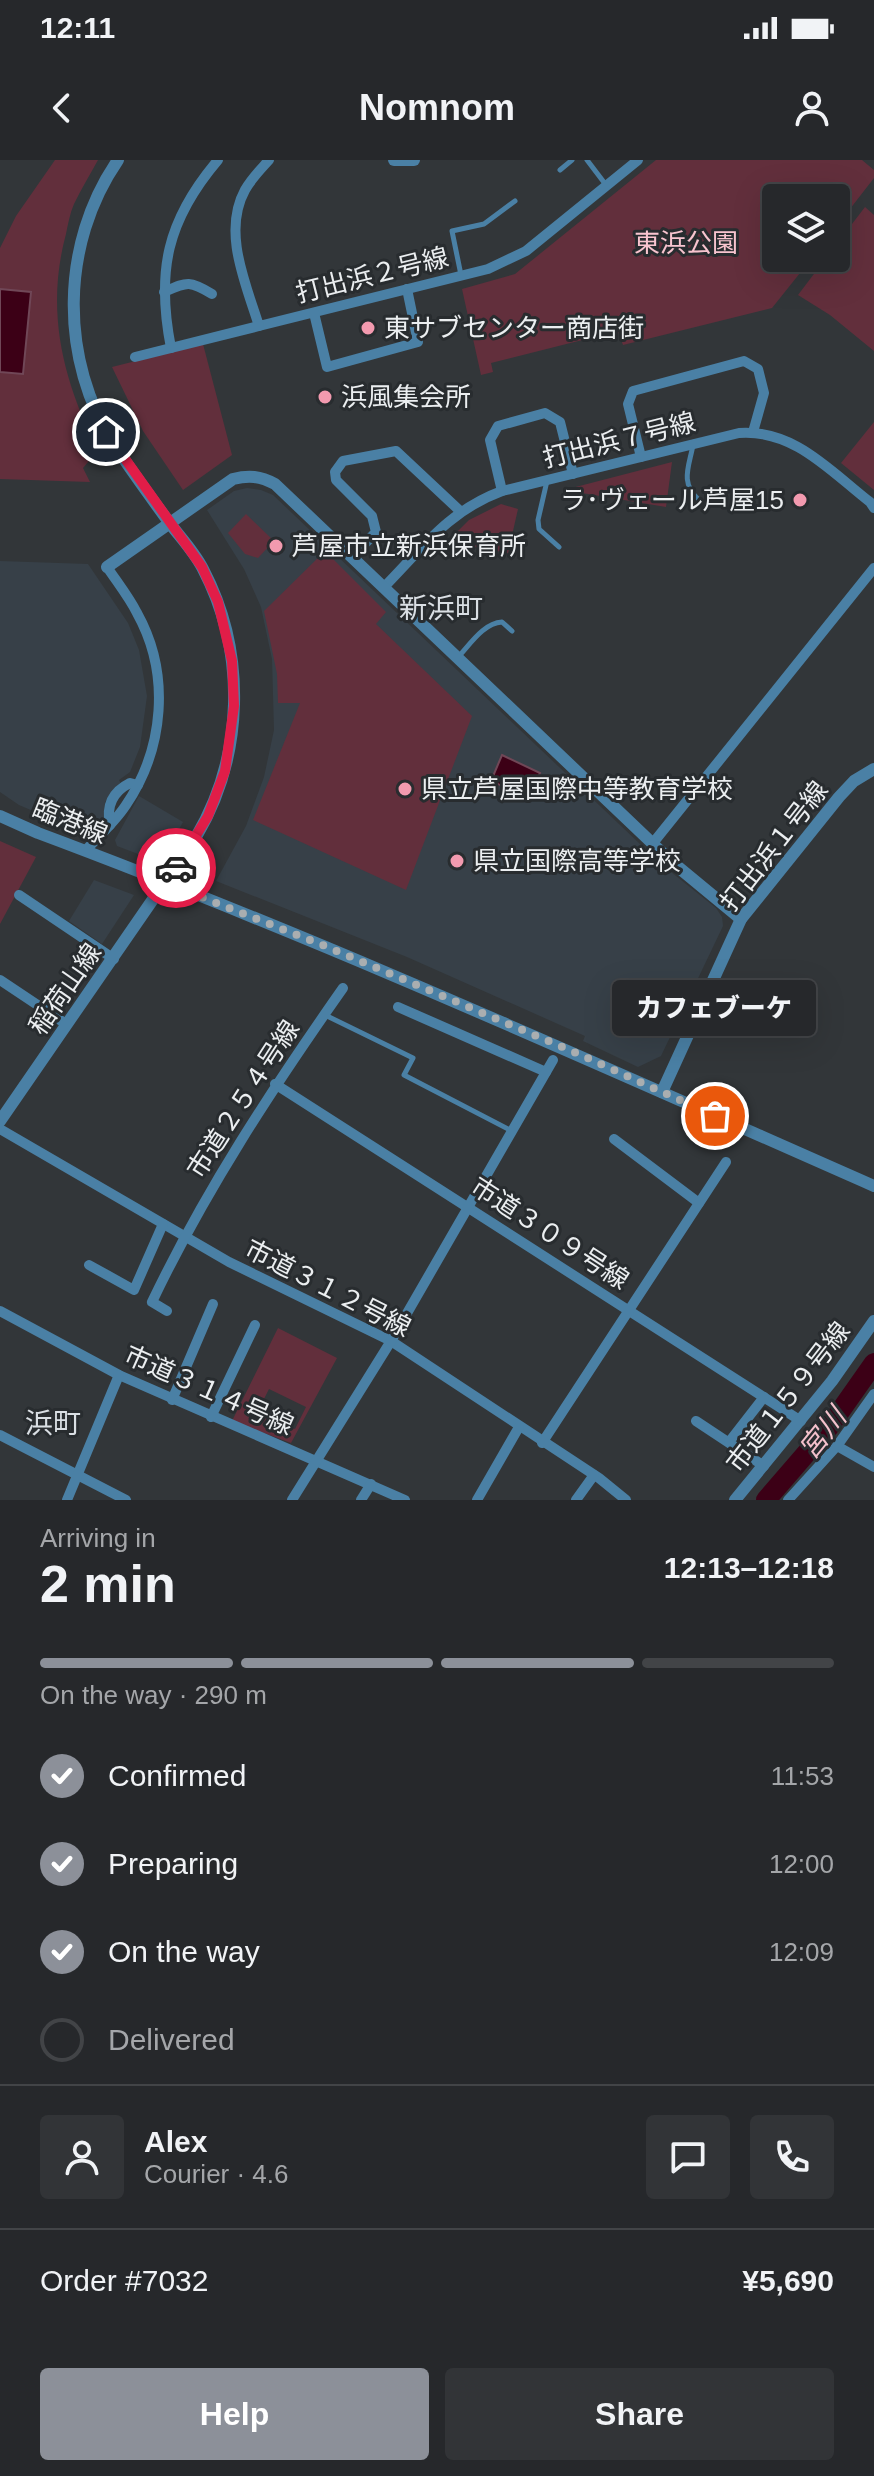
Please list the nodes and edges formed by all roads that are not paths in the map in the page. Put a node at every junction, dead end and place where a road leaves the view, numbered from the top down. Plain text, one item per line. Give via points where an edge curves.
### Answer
1 (118, 160) edge
2 (218, 160) edge
3 (269, 160) edge
4 (394, 160) edge
5 (414, 160) edge
6 (572, 160) edge
7 (587, 160) edge
8 (638, 160) edge
9 (560, 170) dead end
10 (607, 185) junction
11 (515, 201) dead end
12 (461, 276) junction
13 (407, 289) junction
14 (164, 292) junction
15 (212, 294) dead end
16 (314, 313) junction
17 (259, 326) junction
18 (171, 348) junction
19 (135, 357) dead end
20 (753, 432) junction
21 (693, 444) junction
22 (641, 457) junction
23 (573, 474) junction
24 (547, 480) junction
25 (502, 491) junction
26 (698, 499) dead end
27 (874, 508) edge
28 (460, 511) junction
29 (170, 523) junction
30 (559, 547) dead end
31 (353, 556) junction
32 (107, 567) joint
33 (874, 568) edge
34 (385, 586) junction
35 (512, 631) dead end
36 (458, 657) junction
37 (874, 769) edge
38 (0, 816) edge
39 (653, 843) junction
40 (85, 851) junction
41 (166, 883) junction
42 (19, 895) dead end
43 (741, 919) junction
44 (114, 959) junction
45 (0, 980) edge
46 (343, 988) dead end
47 (398, 1007) dead end
48 (324, 1015) junction
49 (66, 1024) junction
50 (553, 1060) dead end
51 (546, 1072) junction
52 (275, 1084) junction
53 (662, 1092) junction
54 (0, 1121) edge
55 (0, 1129) edge
56 (513, 1131) junction
57 (614, 1139) dead end
58 (726, 1162) dead end
59 (874, 1186) edge
60 (699, 1203) junction
61 (469, 1207) junction
62 (163, 1224) junction
63 (183, 1235) junction
64 (89, 1265) dead end
65 (213, 1304) dead end
66 (628, 1310) junction
67 (0, 1311) edge
68 (167, 1311) dead end
69 (874, 1321) edge
70 (255, 1325) dead end
71 (391, 1341) junction
72 (119, 1375) junction
73 (874, 1394) edge
74 (764, 1397) junction
75 (172, 1400) junction
76 (211, 1417) junction
77 (696, 1421) dead end
78 (801, 1421) junction
79 (519, 1427) junction
80 (0, 1435) edge
81 (729, 1442) junction
82 (542, 1443) junction
83 (837, 1446) junction
84 (316, 1460) junction
85 (764, 1466) junction
86 (874, 1467) edge
87 (78, 1473) junction
88 (594, 1475) junction
89 (371, 1484) junction
90 (67, 1500) edge
91 (126, 1500) edge
92 (292, 1500) edge
93 (361, 1500) edge
94 (405, 1500) edge
95 (477, 1500) edge
96 (576, 1500) edge
97 (626, 1500) edge
98 (735, 1500) edge
99 (788, 1500) edge

1 - 29 street, 稲荷山線 via 93,205 81,241 74,284 75,333 98,418
2 - 14 street via 190,199 172,238
3 - 17 street via 244,192 235,231
4 - 5 street
6 - 9 lane
7 - 10 lane
8 - 10 street, 打出浜２号線
10 - 12 street, 打出浜２号線 via 526,251
11 - 12 lane via 484,224 452,231
12 - 13 street, 打出浜２号線
13 - 16 street, 打出浜２号線
13 - 16 street via 418,342 327,367
14 - 15 street via 194,282
14 - 18 street
16 - 17 street, 打出浜２号線
17 - 18 street, 打出浜２号線
18 - 19 street, 打出浜２号線
20 - 21 street, 打出浜７号線
20 - 22 street via 764,393 758,369 744,361 633,391 628,404
20 - 27 street, 打出浜７号線 via 794,443
21 - 22 street, 打出浜７号線
21 - 26 lane via 687,482
22 - 23 street, 打出浜７号線
23 - 24 street, 打出浜７号線
23 - 25 street via 560,422 545,413 498,426 490,440
24 - 25 street, 打出浜７号線
24 - 30 lane via 539,529
25 - 28 street, 打出浜７号線
28 - 31 street via 396,451 343,461 336,480 372,516 376,532
28 - 34 street, 打出浜７号線
29 - 31 street via 233,479 263,477
29 - 32 street
29 - 41 street, 稲荷山線 via 202,567 218,602 234,687 230,747 217,794
31 - 34 street
32 - 40 street via 151,645 160,708 138,785
33 - 39 street
34 - 36 street
35 - 36 lane via 502,622 488,626
36 - 39 street
37 - 43 street, 打出浜１号線 via 839,797
38 - 40 street, 臨港線
39 - 43 street
40 - 41 street, 臨港線
41 - 44 street, 稲荷山線
41 - 53 street, 臨港線
42 - 44 street
43 - 53 street, 打出浜１号線
44 - 49 street, 稲荷山線
45 - 49 street
46 - 48 street, 市道２５４号線
47 - 51 street
48 - 52 street, 市道２５４号線
48 - 56 lane via 413,1058 404,1075
49 - 54 street, 稲荷山線
50 - 51 street
51 - 56 street
52 - 61 street, 市道３０９号線
52 - 63 street, 市道２５４号線
53 - 59 street, 臨港線
55 - 62 street, 市道３１２号線
56 - 61 street
57 - 60 street
58 - 60 street
60 - 66 street
61 - 66 street, 市道３０９号線
61 - 71 street
62 - 63 street, 市道３１２号線
62 - 64 street via 134,1290
63 - 68 street, 市道２５４号線 via 152,1302
63 - 71 street, 市道３１２号線
65 - 75 street
66 - 74 street, 市道３０９号線
66 - 82 street
67 - 72 street, 市道３１４号線
69 - 78 street, 市道１５９号線
70 - 76 street
71 - 79 street, 市道３１２号線
71 - 84 street
72 - 75 street, 市道３１４号線
72 - 87 street
73 - 83 street
74 - 78 street, 市道３０９号線
74 - 81 street
75 - 76 street, 市道３１４号線
76 - 84 street, 市道３１４号線
77 - 81 street
78 - 85 street, 市道１５９号線
79 - 82 street, 市道３１２号線
79 - 95 street
80 - 87 street
81 - 85 street
82 - 88 street, 市道３１２号線
83 - 86 street
83 - 99 street
84 - 89 street, 市道３１４号線
84 - 92 street
85 - 98 street, 市道１５９号線
87 - 90 street
87 - 91 street
88 - 96 street
88 - 97 street, 市道３１２号線
89 - 93 street
89 - 94 street, 市道３１４号線

